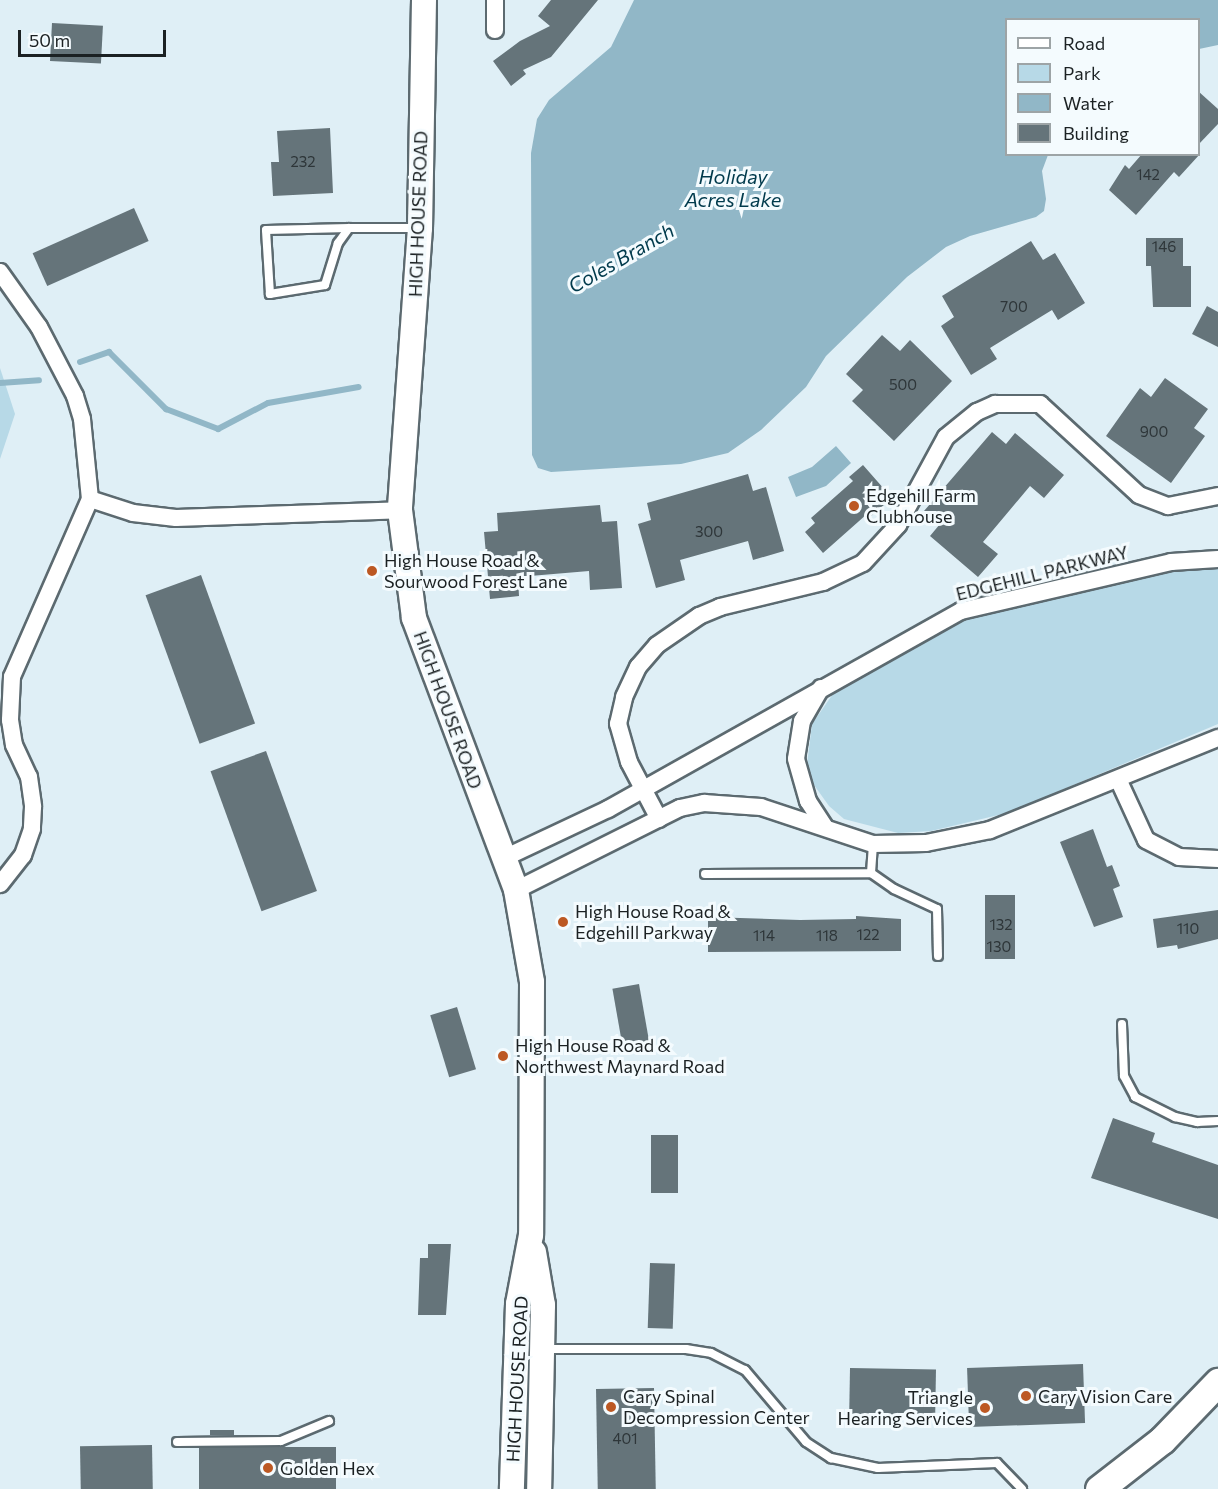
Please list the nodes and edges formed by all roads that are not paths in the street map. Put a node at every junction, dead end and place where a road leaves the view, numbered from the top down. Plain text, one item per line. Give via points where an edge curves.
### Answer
1 (424, 0) edge
2 (495, 0) edge
3 (495, 30) dead end
4 (349, 228) junction
5 (420, 228) junction
6 (0, 272) edge
7 (1218, 496) edge
8 (90, 499) junction
9 (400, 510) junction
10 (1218, 559) edge
11 (821, 688) junction
12 (1218, 738) edge
13 (1118, 779) junction
14 (641, 788) junction
15 (659, 819) junction
16 (824, 826) junction
17 (873, 844) junction
18 (504, 858) junction
19 (1218, 859) edge
20 (871, 873) junction
21 (705, 874) dead end
22 (0, 884) edge
23 (516, 890) junction
24 (938, 956) dead end
25 (1122, 1024) dead end
26 (1218, 1121) edge
27 (531, 1235) junction
28 (544, 1349) junction
29 (1218, 1382) edge
30 (329, 1421) dead end
31 (177, 1442) dead end
32 (512, 1489) edge
33 (539, 1489) edge
34 (1022, 1489) edge
35 (1099, 1489) edge

1 - 5 main road, HIGH HOUSE ROAD
2 - 3 street
4 - 4 lane via 266,230 270,294 325,285 338,243
4 - 5 lane
5 - 9 main road, HIGH HOUSE ROAD
6 - 8 street via 39,327 75,396 82,419
7 - 14 street via 1168,506 1146,499 1040,404 995,404 977,412 946,437 898,525 863,563 845,575 812,586 720,607 680,627 657,645 638,667 624,697 618,724
8 - 9 street via 133,513 176,518
8 - 22 street via 12,677 12,737 28,777 33,807 23,855
9 - 18 main road, HIGH HOUSE ROAD via 414,618
10 - 11 street, EDGEHILL PARKWAY via 1170,562 961,611
11 - 14 street, EDGEHILL PARKWAY
11 - 16 street via 802,721 796,759 808,801
12 - 13 street
13 - 17 street via 990,830 926,843
13 - 19 street via 1146,840 1179,857
14 - 15 street
14 - 18 street, EDGEHILL PARKWAY via 573,828
15 - 16 street via 680,808 729,801
15 - 23 street
16 - 17 street
17 - 20 lane
18 - 23 main road, HIGH HOUSE ROAD
20 - 21 lane
20 - 24 lane via 894,889 937,909
23 - 27 main road, HIGH HOUSE ROAD via 532,982
25 - 26 lane via 1124,1076 1135,1097 1175,1117
27 - 28 main road, HIGH HOUSE ROAD via 543,1305
27 - 32 main road, HIGH HOUSE ROAD via 518,1304
28 - 33 main road, HIGH HOUSE ROAD
28 - 34 lane via 686,1349 711,1353 745,1370 806,1442 831,1458 878,1467 997,1463
29 - 35 main road via 1162,1440
30 - 31 lane via 281,1441

